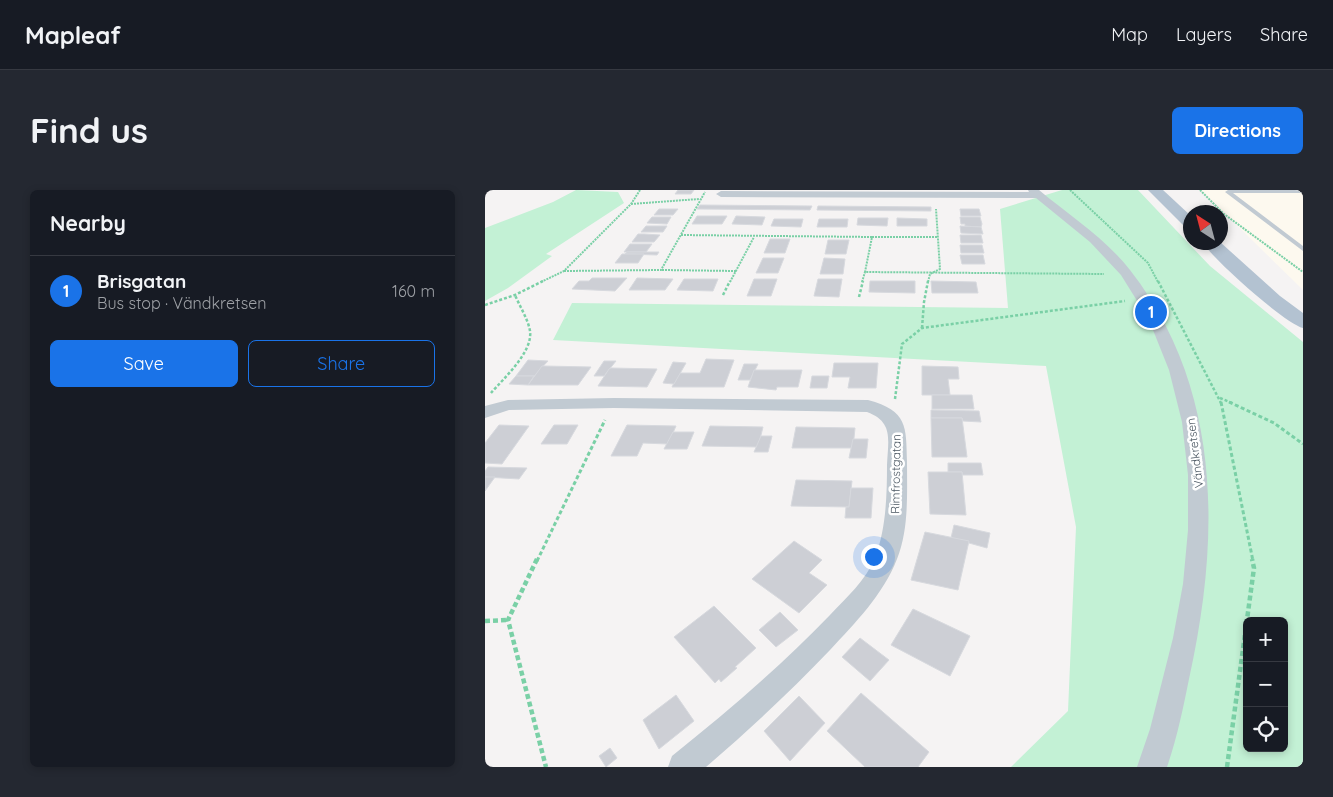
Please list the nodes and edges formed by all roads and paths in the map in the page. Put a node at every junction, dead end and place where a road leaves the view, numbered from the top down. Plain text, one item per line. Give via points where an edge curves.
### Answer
1 (640, 190) edge
2 (707, 190) edge
3 (1071, 190) edge
4 (1155, 190) edge
5 (1200, 190) edge
6 (1303, 191) edge
7 (1036, 193) edge
8 (721, 194) dead end
9 (935, 194) junction
10 (700, 199) junction
11 (1082, 199) dead end
12 (631, 204) junction
13 (1183, 216) edge
14 (681, 236) junction
15 (754, 237) junction
16 (938, 237) junction
17 (872, 238) junction
18 (1303, 249) edge
19 (1219, 250) edge
20 (661, 270) junction
21 (736, 270) junction
22 (564, 271) junction
23 (865, 272) junction
24 (1303, 272) edge
25 (930, 274) junction
26 (1112, 274) dead end
27 (515, 295) junction
28 (723, 295) dead end
29 (859, 298) dead end
30 (1127, 301) dead end
31 (485, 305) edge
32 (1303, 322) edge
33 (922, 328) junction
34 (614, 403) junction
35 (487, 411) edge
36 (884, 411) junction
37 (1303, 444) edge
38 (508, 620) junction
39 (485, 621) edge
40 (546, 767) edge
41 (683, 767) edge
42 (1152, 767) edge
43 (1227, 767) edge

1 - 12 path
2 - 10 path
3 - 11 path
4 - 13 main road
5 - 24 path via 1223,214
6 - 18 lane via 1228,192
7 - 9 street
7 - 42 street, Vändkretsen via 1089,236 1126,273 1162,330 1193,421 1200,498 1193,596 1185,648
8 - 9 street
9 - 16 path
10 - 12 path
10 - 14 path
12 - 22 path
14 - 15 path
14 - 20 path
15 - 17 path
15 - 21 path
16 - 17 path
16 - 25 path via 940,269
17 - 23 path
19 - 32 main road via 1273,300
20 - 21 path
20 - 22 path
21 - 28 path
22 - 27 path
23 - 25 path
23 - 29 path
25 - 26 path
25 - 33 path
27 - 31 path
27 - 35 path via 530,332 529,343 522,356 487,396
30 - 33 path
33 - 36 path via 902,344 896,397
34 - 35 street via 508,404
34 - 36 street via 868,406
34 - 38 path
36 - 41 street, Rimfrostgatan via 893,419 897,430 895,522 886,559 867,592 806,657
37 - 43 path via 1267,417 1221,398 1254,568
38 - 39 path
38 - 40 path

